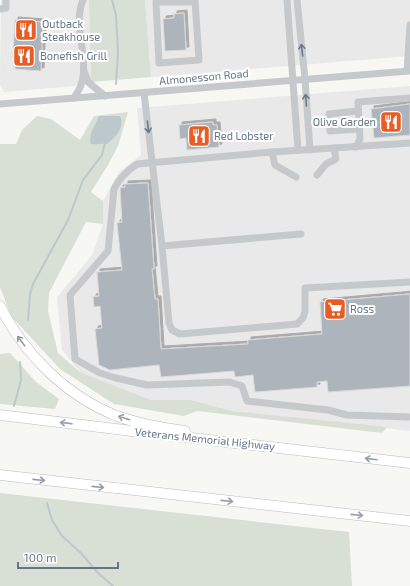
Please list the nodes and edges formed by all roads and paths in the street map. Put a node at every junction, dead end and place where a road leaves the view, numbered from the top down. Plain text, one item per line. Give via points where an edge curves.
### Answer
1 (6, 0) edge
2 (83, 0) edge
3 (287, 0) edge
4 (297, 0) edge
5 (195, 1) edge
6 (2, 9) edge
7 (410, 25) edge
8 (81, 37) junction
9 (48, 39) dead end
10 (83, 70) junction
11 (409, 71) edge
12 (305, 79) junction
13 (293, 80) junction
14 (144, 93) junction
15 (106, 96) junction
16 (74, 98) junction
17 (410, 98) edge
18 (0, 104) edge
19 (358, 111) junction
20 (360, 129) junction
21 (410, 143) edge
22 (356, 147) junction
23 (334, 148) junction
24 (298, 150) junction
25 (310, 150) junction
26 (272, 152) junction
27 (152, 162) junction
28 (317, 175) dead end
29 (296, 176) dead end
30 (301, 234) dead end
31 (162, 246) junction
32 (410, 282) edge
33 (0, 306) edge
34 (0, 415) edge
35 (410, 417) edge
36 (286, 448) junction
37 (410, 463) edge
38 (0, 475) edge
39 (19, 478) junction
40 (0, 481) edge
41 (410, 521) edge

1 - 6 street via 6,8
2 - 8 street
3 - 13 street
12 -> 4 street
5 - 5 street via 199,60 159,63 156,2
7 - 11 street
8 - 9 street via 63,36
8 - 10 street
10 - 15 street via 88,82
10 - 16 street via 82,84
11 - 12 street, Almonesson Road
12 - 13 street, Almonesson Road
25 -> 12 street
13 - 14 street, Almonesson Road
13 - 24 street
14 - 15 street, Almonesson Road
14 -> 27 street
15 - 16 street, Almonesson Road
16 - 18 street, Almonesson Road
17 - 19 street via 358,102
19 - 20 street
19 - 20 street via 329,114 330,131
20 - 22 street
21 - 22 street
22 - 23 street
23 - 25 street
23 - 28 street via 336,159 326,164
24 - 25 street
24 - 26 street
26 - 27 street
26 - 29 street via 275,165
27 - 31 street
27 - 35 street via 137,164 117,184 114,189 108,251 70,295 75,359 100,373 147,385 230,382 242,386 248,401 328,410 347,415
30 - 31 street
31 - 32 street via 169,323 172,330 180,334 297,324 304,318 305,288
36 -> 33 highway via 148,424 117,416 67,387 37,359 21,341
36 -> 34 highway, Veterans Memorial Highway
37 -> 36 highway, Veterans Memorial Highway
38 - 39 highway
39 - 40 highway
39 -> 41 highway

